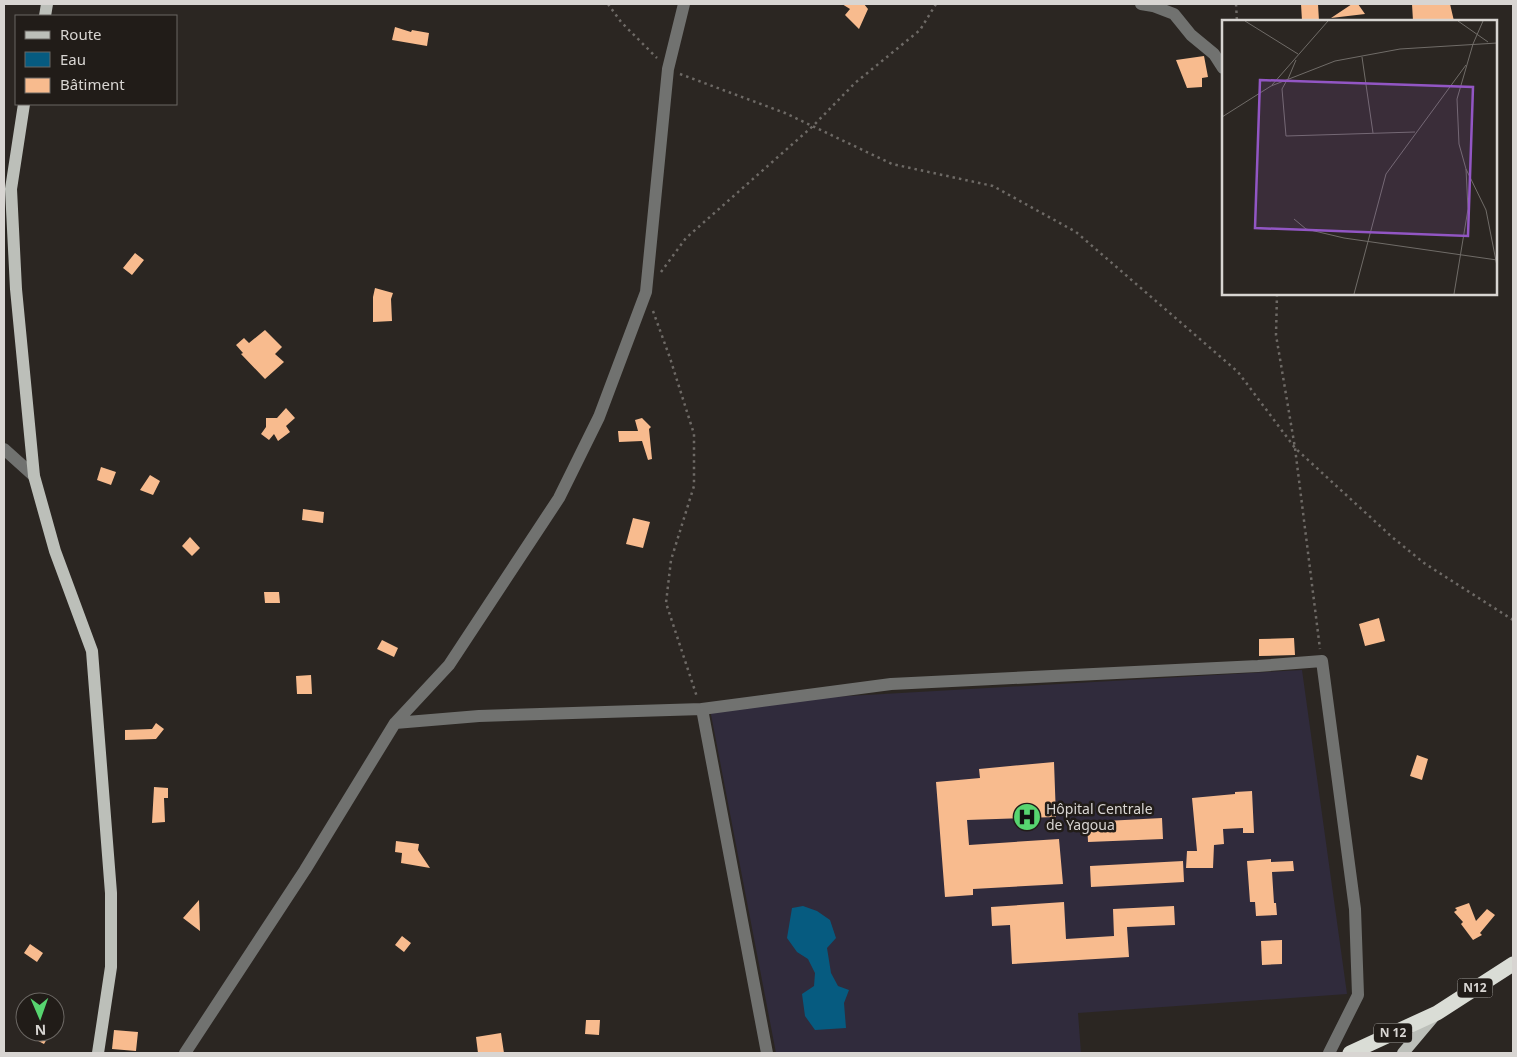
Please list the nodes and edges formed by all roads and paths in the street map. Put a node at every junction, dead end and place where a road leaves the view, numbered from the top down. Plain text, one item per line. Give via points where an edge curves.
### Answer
1 (608, 4) edge
2 (684, 4) edge
3 (936, 4) edge
4 (1141, 4) edge
5 (1236, 4) edge
6 (1237, 20) edge
7 (1222, 66) edge
8 (668, 69) junction
9 (24, 105) edge
10 (813, 126) junction
11 (646, 292) junction
12 (1277, 295) edge
13 (1295, 448) junction
14 (4, 449) edge
15 (34, 476) junction
16 (1513, 620) edge
17 (1322, 661) junction
18 (702, 709) junction
19 (395, 722) junction
20 (1513, 964) edge
21 (1436, 1013) junction
22 (98, 1053) edge
23 (186, 1053) edge
24 (767, 1053) edge
25 (1329, 1053) edge
26 (1350, 1053) edge
27 (1403, 1053) edge

1 - 8 path via 621,22
2 - 8 street
3 - 10 path via 920,30 855,83
4 - 7 street via 1174,14 1191,35 1214,54
5 - 6 path
8 - 10 path
8 - 11 street
9 - 15 main road via 11,189 16,289
10 - 11 path via 686,238
10 - 13 path via 892,164 993,186 1076,232 1238,372
11 - 18 path via 694,434 694,486 671,560 666,603
11 - 19 street via 600,417 559,498 449,665
12 - 13 path via 1276,335
13 - 16 path via 1424,563
13 - 17 path
14 - 15 street
15 - 22 main road via 55,551 92,651 111,893 111,968
17 - 18 street via 891,684
17 - 25 street via 1355,909 1358,994
18 - 19 street
18 - 24 street
19 - 23 street via 305,870
20 - 21 highway, N12
21 - 26 highway, N 12
21 - 27 main road

